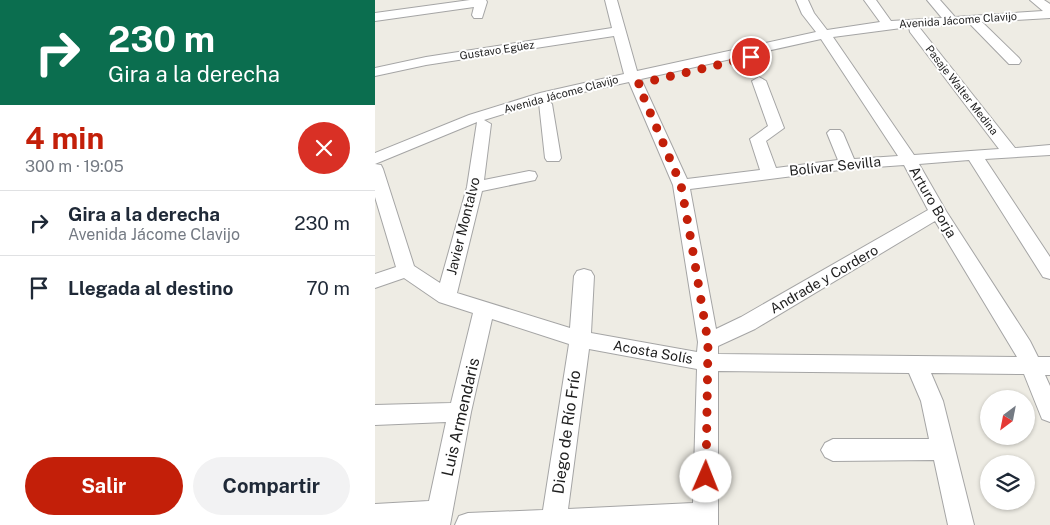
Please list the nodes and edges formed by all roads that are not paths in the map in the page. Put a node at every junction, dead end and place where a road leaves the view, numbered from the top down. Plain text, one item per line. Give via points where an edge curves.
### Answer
1 (611, 0) edge
2 (802, 0) edge
3 (870, 0) edge
4 (933, 0) edge
5 (1036, 0) edge
6 (1050, 12) edge
7 (478, 16) dead end
8 (375, 17) edge
9 (1050, 19) edge
10 (951, 20) junction
11 (975, 22) junction
12 (888, 25) junction
13 (914, 29) junction
14 (619, 31) junction
15 (825, 36) junction
16 (1014, 61) dead end
17 (375, 72) edge
18 (634, 80) junction
19 (759, 81) dead end
20 (545, 104) junction
21 (483, 124) junction
22 (835, 133) dead end
23 (1050, 150) edge
24 (1010, 152) junction
25 (973, 154) junction
26 (553, 158) dead end
27 (908, 158) junction
28 (375, 159) edge
29 (848, 164) junction
30 (375, 167) edge
31 (769, 173) junction
32 (529, 176) dead end
33 (681, 185) junction
34 (475, 187) junction
35 (938, 212) junction
36 (406, 270) junction
37 (1050, 272) edge
38 (584, 276) dead end
39 (375, 281) edge
40 (446, 297) junction
41 (484, 310) junction
42 (580, 339) junction
43 (708, 352) junction
44 (916, 364) junction
45 (1041, 366) edge
46 (460, 412) junction
47 (1050, 412) edge
48 (375, 415) edge
49 (943, 449) junction
50 (833, 450) dead end
51 (375, 516) edge
52 (438, 519) edge
53 (705, 520) edge
54 (554, 523) edge
55 (468, 525) edge
56 (961, 525) edge

1 - 14 street
2 - 15 street, Arturo Borja
3 - 12 street
4 - 10 street
5 - 6 street
6 - 11 street, Avenida Jácome Clavijo
7 - 8 street via 481,2
9 - 11 street, Avenida Jácome Clavijo
10 - 11 street, Avenida Jácome Clavijo
10 - 12 street, Avenida Jácome Clavijo
11 - 13 street, Avenida Jácome Clavijo
11 - 16 street
12 - 15 street, Avenida Jácome Clavijo
13 - 15 street, Avenida Jácome Clavijo
13 - 24 street, Pasaje Walter Medina
14 - 17 street, Gustavo Egüez
14 - 18 street
15 - 18 street, Avenida Jácome Clavijo
15 - 27 street, Arturo Borja
18 - 20 street, Avenida Jácome Clavijo
18 - 28 street, Avenida Jácome Clavijo via 511,106
18 - 33 street
19 - 31 street via 776,128 758,139
20 - 21 street, Avenida Jácome Clavijo
20 - 26 street
21 - 30 street, Avenida Jácome Clavijo
21 - 34 street, Javier Montalvo
22 - 29 street
23 - 24 street, Bolívar Sevilla
24 - 25 street, Bolívar Sevilla
25 - 27 street, Bolívar Sevilla
25 - 37 street
27 - 29 street, Bolívar Sevilla
27 - 35 street, Arturo Borja
29 - 31 street, Bolívar Sevilla
30 - 36 street
31 - 33 street, Bolívar Sevilla
32 - 34 street
33 - 43 street
34 - 40 street, Javier Montalvo
35 - 43 street, Andrade y Cordero via 748,323
35 - 45 street, Arturo Borja via 1023,347
36 - 39 street
36 - 40 street, Acosta Solís
38 - 42 street
40 - 41 street, Acosta Solís
41 - 42 street, Acosta Solís
41 - 46 street, Luis Armendaris
42 - 43 street, Acosta Solís
42 - 54 street, Diego de Río Frío
43 - 44 street, Acosta Solís
43 - 53 street
44 - 45 street, Acosta Solís
44 - 49 street via 932,401
45 - 47 street, Arturo Borja
46 - 48 street
46 - 52 street, Luis Armendaris
49 - 50 street
49 - 56 street
51 - 52 street
53 - 54 street
54 - 55 street

